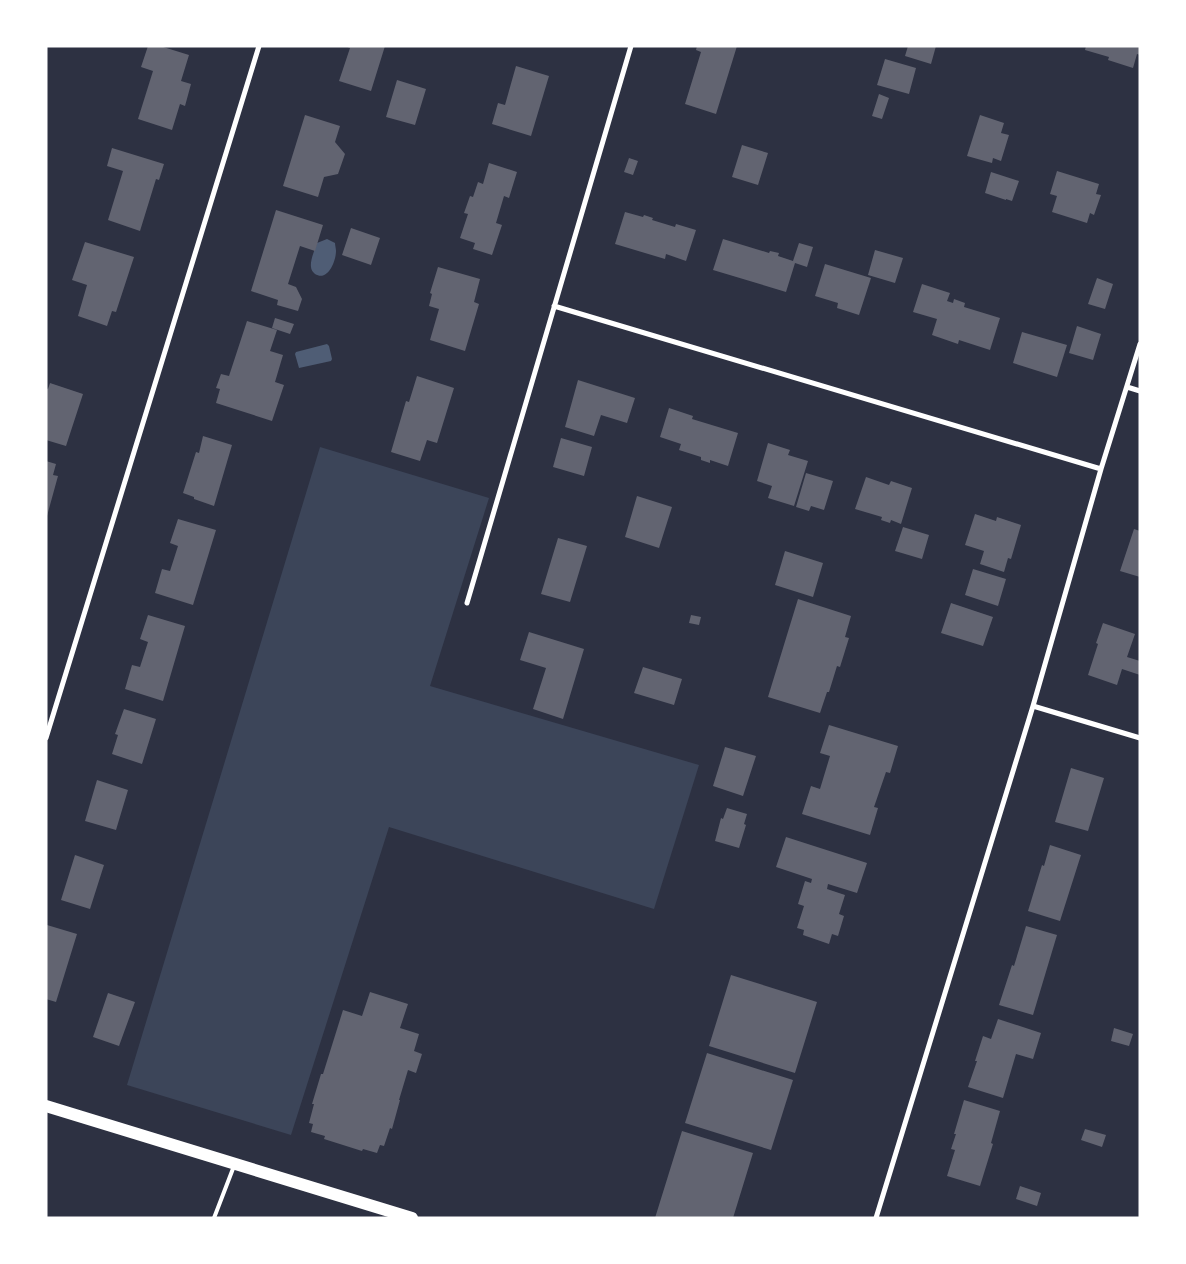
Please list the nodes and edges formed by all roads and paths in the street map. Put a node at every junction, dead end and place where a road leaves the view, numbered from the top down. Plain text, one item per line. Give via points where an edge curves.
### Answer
1 (259, 46) edge
2 (631, 46) edge
3 (554, 306) junction
4 (1140, 344) edge
5 (1127, 387) junction
6 (1140, 391) edge
7 (1101, 469) junction
8 (468, 602) dead end
9 (1033, 706) junction
10 (46, 738) edge
11 (1140, 738) edge
12 (46, 1106) edge
13 (235, 1164) junction
14 (214, 1218) edge
15 (412, 1218) edge
16 (876, 1218) edge

1 - 10 street
2 - 3 street
3 - 7 street
3 - 8 street
4 - 5 street
5 - 6 street
5 - 7 street
7 - 9 street
9 - 11 street
9 - 16 street
12 - 13 main road
13 - 14 lane
13 - 15 main road

